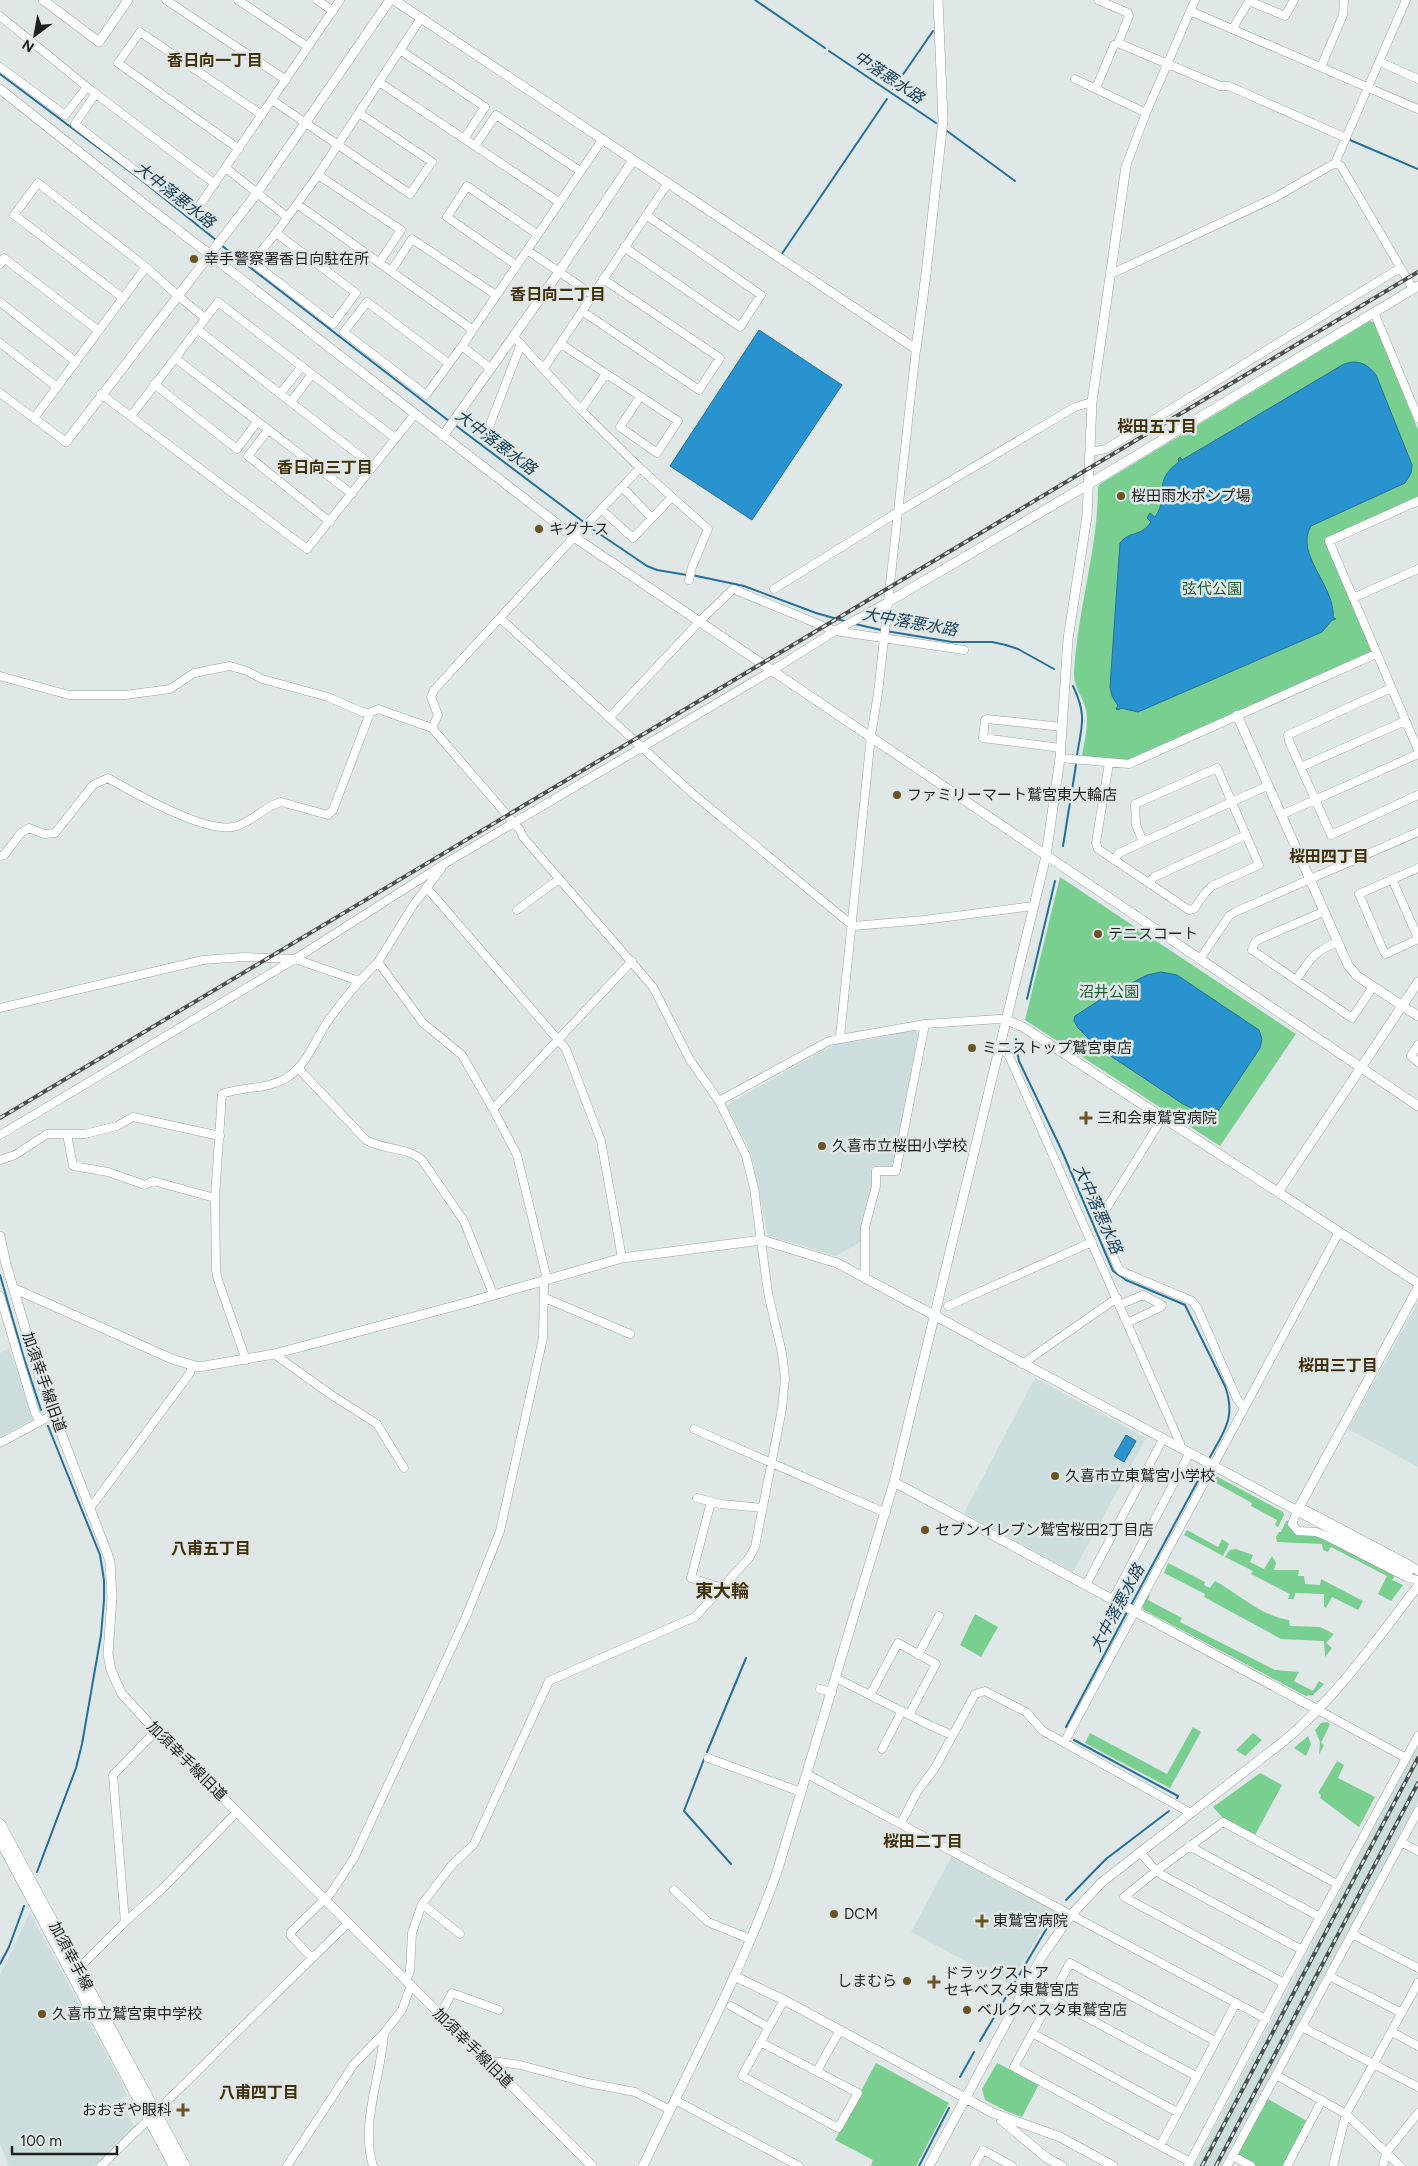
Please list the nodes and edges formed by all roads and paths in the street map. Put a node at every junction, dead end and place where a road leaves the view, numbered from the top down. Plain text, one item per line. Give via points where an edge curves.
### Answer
1 (43, 0) edge
2 (128, 0) edge
3 (166, 0) edge
4 (238, 0) edge
5 (316, 0) edge
6 (340, 0) edge
7 (390, 0) edge
8 (394, 0) edge
9 (938, 0) edge
10 (1098, 0) edge
11 (1194, 0) edge
12 (1294, 0) edge
13 (1344, 0) edge
14 (1406, 0) edge
15 (333, 10) junction
16 (1190, 11) junction
17 (0, 16) edge
18 (421, 18) junction
19 (1233, 28) junction
20 (1118, 43) junction
21 (308, 47) junction
22 (400, 50) junction
23 (1380, 62) junction
24 (1167, 64) junction
25 (0, 67) edge
26 (1320, 67) junction
27 (1075, 79) dead end
28 (1418, 79) edge
29 (286, 80) junction
30 (379, 82) junction
31 (87, 87) junction
32 (1096, 88) junction
33 (1368, 88) junction
34 (0, 89) edge
35 (96, 94) junction
36 (272, 100) junction
37 (1418, 109) edge
38 (1146, 112) junction
39 (359, 113) junction
40 (262, 115) junction
41 (307, 123) junction
42 (1346, 138) junction
43 (464, 139) junction
44 (602, 140) junction
45 (338, 144) junction
46 (475, 146) junction
47 (239, 149) junction
48 (633, 160) junction
49 (1335, 163) junction
50 (1126, 166) joint
51 (226, 168) junction
52 (580, 171) junction
53 (318, 175) junction
54 (668, 183) junction
55 (215, 184) junction
56 (257, 193) junction
57 (559, 202) junction
58 (297, 204) junction
59 (646, 215) junction
60 (287, 217) junction
61 (276, 233) junction
62 (537, 234) junction
63 (217, 247) junction
64 (624, 247) junction
65 (527, 250) junction
66 (379, 263) junction
67 (0, 264) edge
68 (516, 265) junction
69 (146, 267) junction
70 (1400, 268) junction
71 (391, 271) junction
72 (559, 272) junction
73 (1111, 274) junction
74 (603, 279) junction
75 (1416, 288) edge
76 (496, 295) junction
77 (593, 295) junction
78 (178, 296) junction
79 (123, 298) junction
80 (0, 302) edge
81 (582, 311) junction
82 (1374, 312) junction
83 (206, 318) junction
84 (197, 329) junction
85 (473, 330) junction
86 (99, 331) junction
87 (514, 336) junction
88 (0, 344) edge
89 (521, 344) junction
90 (561, 344) junction
91 (462, 346) junction
92 (916, 350) junction
93 (175, 358) junction
94 (76, 362) junction
95 (448, 363) junction
96 (302, 366) junction
97 (544, 368) junction
98 (491, 369) junction
99 (312, 374) junction
100 (606, 374) junction
101 (154, 384) junction
102 (56, 387) junction
103 (0, 393) edge
104 (101, 394) junction
105 (280, 394) junction
106 (640, 397) junction
107 (291, 402) junction
108 (1092, 402) junction
109 (582, 410) junction
110 (415, 414) junction
111 (131, 416) junction
112 (34, 418) junction
113 (1418, 418) edge
114 (257, 422) junction
115 (268, 430) junction
116 (443, 436) junction
117 (395, 438) junction
118 (484, 440) dead end
119 (66, 442) joint
120 (1090, 452) junction
121 (373, 466) junction
122 (640, 468) junction
123 (1089, 484) junction
124 (622, 487) junction
125 (352, 494) junction
126 (672, 497) junction
127 (1418, 501) edge
128 (601, 509) junction
129 (898, 512) junction
130 (652, 518) junction
131 (330, 522) junction
132 (577, 534) junction
133 (1418, 569) edge
134 (689, 580) dead end
135 (774, 589) dead end
136 (1353, 598) junction
137 (888, 602) junction
138 (500, 618) junction
139 (699, 622) junction
140 (837, 630) junction
141 (883, 637) junction
142 (964, 650) dead end
143 (1376, 654) junction
144 (772, 670) junction
145 (0, 676) edge
146 (1391, 688) junction
147 (370, 713) junction
148 (1237, 715) junction
149 (609, 718) junction
150 (1405, 722) junction
151 (1062, 727) junction
152 (432, 728) junction
153 (871, 736) junction
154 (641, 747) junction
155 (1061, 748) junction
156 (1418, 750) edge
157 (1418, 754) edge
158 (1060, 758) junction
159 (1109, 763) junction
160 (1301, 767) junction
161 (1268, 786) junction
162 (1418, 795) edge
163 (1316, 800) junction
164 (1232, 802) junction
165 (1280, 815) junction
166 (514, 824) junction
167 (1418, 832) edge
168 (1246, 835) junction
169 (1143, 842) junction
170 (0, 856) edge
171 (1046, 856) junction
172 (1114, 860) junction
173 (444, 864) junction
174 (1418, 868) edge
175 (559, 879) junction
176 (1392, 879) junction
177 (1309, 880) junction
178 (1149, 883) junction
179 (428, 888) junction
180 (1033, 906) junction
181 (517, 910) dead end
182 (1323, 912) junction
183 (853, 926) junction
184 (1418, 939) edge
185 (1337, 942) junction
186 (295, 959) junction
187 (1200, 960) junction
188 (632, 961) junction
189 (378, 962) junction
190 (1296, 980) junction
191 (359, 981) junction
192 (1418, 982) edge
193 (1373, 987) junction
194 (1402, 1006) junction
195 (0, 1008) edge
196 (1418, 1016) edge
197 (1007, 1020) junction
198 (925, 1024) junction
199 (840, 1037) junction
200 (558, 1040) junction
201 (1418, 1045) edge
202 (1000, 1046) junction
203 (1418, 1062) edge
204 (1361, 1068) junction
205 (299, 1069) junction
206 (719, 1101) junction
207 (1418, 1106) edge
208 (493, 1110) junction
209 (1163, 1117) junction
210 (67, 1134) junction
211 (0, 1135) edge
212 (220, 1136) junction
213 (0, 1160) edge
214 (1278, 1192) junction
215 (214, 1198) junction
216 (1339, 1232) junction
217 (0, 1236) edge
218 (762, 1240) junction
219 (1092, 1242) junction
220 (622, 1258) junction
221 (546, 1279) junction
222 (865, 1279) junction
223 (1418, 1282) edge
224 (14, 1288) junction
225 (1418, 1288) edge
226 (493, 1294) junction
227 (0, 1296) edge
228 (545, 1298) junction
229 (1118, 1302) junction
230 (948, 1306) dead end
231 (935, 1316) junction
232 (1127, 1323) junction
233 (630, 1334) dead end
234 (274, 1354) junction
235 (246, 1360) junction
236 (1022, 1364) junction
237 (192, 1366) junction
238 (1244, 1408) junction
239 (54, 1414) junction
240 (41, 1421) junction
241 (694, 1429) dead end
242 (1162, 1438) junction
243 (0, 1443) edge
244 (1180, 1448) junction
245 (1189, 1454) junction
246 (771, 1462) junction
247 (1213, 1466) junction
248 (404, 1468) dead end
249 (894, 1482) junction
250 (698, 1498) dead end
251 (711, 1502) junction
252 (89, 1508) junction
253 (762, 1508) junction
254 (1296, 1511) junction
255 (886, 1514) junction
256 (1413, 1571) tunnel mouth
257 (1418, 1580) edge
258 (1086, 1585) junction
259 (1418, 1586) edge
260 (722, 1588) junction
261 (1113, 1600) junction
262 (1131, 1609) junction
263 (939, 1616) dead end
264 (918, 1655) junction
265 (836, 1678) junction
266 (820, 1689) dead end
267 (832, 1692) junction
268 (870, 1694) junction
269 (1318, 1710) junction
270 (906, 1713) junction
271 (156, 1731) junction
272 (952, 1735) junction
273 (1418, 1736) edge
274 (1064, 1743) junction
275 (882, 1748) dead end
276 (708, 1758) dead end
277 (1406, 1758) junction
278 (807, 1774) junction
279 (801, 1792) junction
280 (1418, 1811) edge
281 (238, 1812) junction
282 (1190, 1812) junction
283 (901, 1823) junction
284 (0, 1824) edge
285 (0, 1840) edge
286 (1401, 1842) junction
287 (1189, 1846) junction
288 (1418, 1851) edge
289 (1140, 1852) junction
290 (1156, 1871) junction
291 (1337, 1884) junction
292 (674, 1890) dead end
293 (324, 1900) junction
294 (422, 1904) junction
295 (1071, 1915) junction
296 (1320, 1917) junction
297 (125, 1922) junction
298 (348, 1924) junction
299 (460, 1934) dead end
300 (1352, 1934) junction
301 (750, 1939) junction
302 (1302, 1950) junction
303 (312, 1958) junction
304 (77, 1967) junction
305 (1418, 1968) edge
306 (734, 1976) junction
307 (1329, 1976) junction
308 (408, 1983) junction
309 (1284, 1983) junction
310 (1418, 1983) edge
311 (1026, 1985) junction
312 (1052, 1998) junction
313 (784, 2000) junction
314 (1236, 2003) junction
315 (731, 2006) dead end
316 (499, 2010) dead end
317 (1402, 2013) junction
318 (440, 2015) junction
319 (1266, 2019) junction
320 (768, 2027) junction
321 (1302, 2027) junction
322 (840, 2030) junction
323 (1392, 2032) junction
324 (384, 2033) junction
325 (1032, 2033) junction
326 (1215, 2041) junction
327 (760, 2042) junction
328 (1418, 2046) edge
329 (485, 2060) junction
330 (1374, 2064) junction
331 (817, 2071) junction
332 (1276, 2075) junction
333 (1196, 2076) junction
334 (1418, 2087) edge
335 (965, 2099) junction
336 (675, 2100) junction
337 (1322, 2100) junction
338 (670, 2110) junction
339 (156, 2111) junction
340 (1177, 2112) junction
341 (1418, 2113) edge
342 (993, 2114) junction
343 (1346, 2114) junction
344 (148, 2119) junction
345 (1160, 2146) junction
346 (1386, 2153) junction
347 (1233, 2156) junction
348 (1189, 2164) edge
349 (931, 2165) edge
350 (100, 2166) edge
351 (174, 2166) edge
352 (185, 2166) edge
353 (287, 2166) edge
354 (374, 2166) edge
355 (592, 2166) edge
356 (643, 2166) edge
357 (799, 2166) edge
358 (974, 2166) edge
359 (1012, 2166) edge
360 (1062, 2166) edge
361 (1112, 2166) edge
362 (1227, 2166) edge
363 (1251, 2166) edge
364 (1287, 2166) edge
365 (1334, 2166) edge
366 (1383, 2166) edge
367 (1400, 2166) edge

1 - 2 street via 99,42
3 - 29 street
4 - 21 street
5 - 15 street
6 - 15 street
7 - 41 street
8 - 18 street
9 - 92 street via 943,120
10 - 20 street via 1128,13
11 - 16 street
12 - 19 street via 1285,16 1249,0
13 - 26 street via 1343,15
14 - 23 street
15 - 21 street
16 - 19 street
16 - 24 street
17 - 31 street
18 - 22 street
18 - 44 street
19 - 26 street
20 - 24 street
20 - 32 street via 1114,45
21 - 29 street
22 - 30 street
22 - 43 street via 485,107
23 - 28 street
23 - 33 street
24 - 38 street
24 - 42 street via 1220,86 1229,86
25 - 31 street via 65,115
26 - 33 street
27 - 32 street
29 - 36 street
30 - 39 street
30 - 43 street
31 - 35 street
32 - 38 street
33 - 37 street
33 - 42 street
34 - 63 street via 147,206
35 - 55 street
35 - 55 street via 75,124 193,215
36 - 40 street
36 - 41 street
38 - 50 street
39 - 45 street
39 - 45 street via 432,162 410,194
40 - 47 street
40 - 47 street via 140,32 118,63
41 - 45 street
41 - 56 street
42 - 49 street
43 - 46 street
44 - 48 street
44 - 52 street
45 - 53 street
46 - 52 street via 496,115
46 - 57 street
47 - 51 street
48 - 54 street
48 - 72 street
49 - 70 street via 1341,166
49 - 73 street via 1274,198
50 - 73 street
51 - 55 street
51 - 56 street
52 - 57 street
53 - 58 street
53 - 66 street via 401,230
54 - 59 street
54 - 92 street
56 - 60 street
56 - 63 street
57 - 62 street
58 - 60 street
58 - 66 street
59 - 64 street
59 - 64 street via 761,295 740,327
60 - 61 street
61 - 61 street via 356,294 333,324 252,262
62 - 65 street
62 - 68 street via 467,186 447,217
63 - 78 street
63 - 110 street
64 - 74 street
65 - 68 street
65 - 72 street
66 - 71 street
67 - 86 street via 4,258
68 - 76 street
69 - 78 street
69 - 79 street
69 - 79 street via 38,183 14,215
70 - 75 street
70 - 120 street via 1106,449
71 - 76 street via 412,239
71 - 85 street
72 - 77 street
72 - 87 street
73 - 108 street
74 - 77 street
74 - 81 street via 720,358 699,390
75 - 82 street
76 - 85 street
77 - 81 street
78 - 83 street
78 - 104 street
79 - 86 street
80 - 94 street
81 - 90 street
82 - 113 street
82 - 123 street
83 - 84 street
83 - 96 street via 218,302
84 - 93 street
84 - 105 street
85 - 91 street
86 - 94 street
87 - 89 street
87 - 98 street
88 - 102 street
89 - 97 street
89 - 118 street
90 - 97 street
90 - 100 street
91 - 95 street
91 - 98 street
92 - 129 street
93 - 101 street
93 - 114 street
94 - 102 street
95 - 95 street via 426,395 344,332 367,302
96 - 99 street
96 - 105 street
97 - 109 street
98 - 116 street
99 - 107 street
99 - 117 street
100 - 106 street
100 - 109 street
101 - 111 street
101 - 114 street via 237,449
102 - 112 street
103 - 112 street
104 - 111 street
104 - 119 street
105 - 107 street
106 - 106 street via 678,421 657,453 620,427
107 - 121 street
108 - 120 street
108 - 129 street via 1075,408
109 - 122 street
110 - 116 street
110 - 117 street
111 - 131 street via 307,549
112 - 119 street
114 - 115 street
115 - 125 street
115 - 131 street via 248,456
116 - 132 street
117 - 121 street
120 - 123 street
121 - 125 street
122 - 124 street
122 - 126 street
123 - 137 street
123 - 151 street via 1068,639
124 - 128 street
124 - 130 street
125 - 131 street
126 - 130 street
126 - 134 street via 708,529
127 - 136 street via 1329,541
128 - 130 street via 633,538
128 - 132 street
129 - 135 street
129 - 137 street
132 - 138 street
132 - 139 street
133 - 136 street
136 - 143 street
137 - 140 street
137 - 141 street
138 - 149 street
138 - 152 street via 434,690 431,697 438,715
139 - 140 street via 732,589
139 - 144 street
139 - 149 street
140 - 141 street
140 - 144 street
141 - 142 street
141 - 153 street
143 - 146 street
143 - 148 street
144 - 153 street
144 - 154 street
145 - 147 street via 69,695 125,695 170,689 194,673 230,666
146 - 150 street
146 - 160 street via 1288,734
147 - 152 street via 378,709
147 - 170 street via 328,815 281,802 246,822 226,829 165,809 108,778 93,785 56,833 44,834 28,828
148 - 159 street via 1129,764
148 - 161 street
149 - 154 street
150 - 156 street
150 - 160 street
151 - 155 street
151 - 155 street via 987,719 983,738
152 - 166 street
153 - 171 street
153 - 183 street
154 - 166 street
154 - 183 street
155 - 158 street
157 - 163 street
158 - 159 street
158 - 171 street
159 - 172 street via 1096,846
160 - 163 street
161 - 164 street
161 - 165 street
162 - 163 street via 1331,835
163 - 165 street
164 - 168 street
164 - 169 street
164 - 169 street via 1217,768 1135,804 1136,825
165 - 177 street
166 - 173 street
166 - 175 street
167 - 177 street
168 - 178 street via 1154,877
168 - 178 street via 1259,865 1212,886 1192,910
169 - 172 street via 1119,853
171 - 180 street
171 - 187 street
172 - 178 street
173 - 179 street
173 - 186 street
174 - 176 street
175 - 181 street
175 - 188 street
176 - 184 street
176 - 184 street via 1359,894 1359,897 1386,954
177 - 182 street
177 - 187 street via 1229,916
179 - 189 street via 414,904
179 - 200 street
180 - 183 street
180 - 197 street
182 - 185 street
182 - 190 street via 1260,939 1252,946 1252,950
183 - 199 street
185 - 190 street via 1312,956
185 - 193 street via 1352,970
186 - 191 street
186 - 195 street via 203,960
186 - 211 street
187 - 204 street
188 - 200 street
188 - 206 street via 654,988 690,1060
189 - 191 street
189 - 208 street via 423,1023 462,1055
190 - 193 street via 1352,1018
191 - 205 street via 327,1022
192 - 194 street
193 - 194 street
194 - 196 street
194 - 204 street
197 - 198 street
197 - 202 street
197 - 209 street via 1023,1027
198 - 199 street
198 - 222 street via 896,1170 876,1171 876,1186 865,1227
199 - 206 street
200 - 208 street
200 - 220 street via 570,1058 601,1141
201 - 203 street via 1411,1056
202 - 219 street via 1009,1056
202 - 231 street
204 - 207 street
204 - 214 street
205 - 212 street via 267,1087 222,1094
205 - 226 street via 366,1140 375,1146 413,1154 422,1160 464,1221
206 - 218 street via 746,1156
208 - 221 street via 516,1155
209 - 214 street
209 - 238 street via 1098,1222 1121,1271 1194,1303
210 - 212 street via 85,1134 117,1126 133,1117
210 - 213 street via 47,1134 15,1155
210 - 215 street via 73,1166 108,1172 145,1185 153,1181
212 - 215 street
214 - 216 street
215 - 235 street via 218,1280
216 - 223 street
216 - 238 street
217 - 224 street, 加須幸手線旧道
218 - 220 street
218 - 222 street via 837,1263
218 - 246 street via 768,1293 785,1378
219 - 229 street
219 - 230 street
220 - 221 street
221 - 226 street
221 - 228 street
222 - 231 street
224 - 237 street via 172,1360
224 - 239 street, 加須幸手線旧道
225 - 254 street
226 - 234 street
227 - 240 street via 35,1413
228 - 233 street
228 - 293 street via 539,1356 496,1542 466,1617 354,1858
229 - 232 street
229 - 232 street via 1143,1295 1162,1305
229 - 236 street
231 - 236 street
231 - 249 street
232 - 244 street
234 - 235 street
234 - 248 street via 378,1424
235 - 237 street
236 - 242 street
237 - 252 street
238 - 247 street
239 - 240 street
239 - 252 street, 加須幸手線旧道
240 - 243 street
241 - 246 street
242 - 244 street
242 - 258 street
244 - 245 street
245 - 247 street
245 - 261 street
246 - 253 street
246 - 255 street
247 - 254 street
247 - 262 street
249 - 255 street
249 - 258 street
250 - 251 street
251 - 253 street
251 - 260 street via 691,1578
252 - 271 street, 加須幸手線旧道 via 110,1561 112,1597 108,1654 111,1670 122,1694
253 - 260 street via 752,1552
254 - 256 street
254 - 257 street via 1292,1524 1298,1531 1320,1533
255 - 265 street
258 - 261 street
259 - 269 street
260 - 294 street via 690,1620 549,1681 474,1844 452,1865
261 - 262 street
262 - 269 street
262 - 274 street
263 - 264 street
264 - 268 street via 898,1644
264 - 270 street via 936,1664
265 - 267 street
265 - 268 street
266 - 267 street
267 - 278 street
268 - 270 street
269 - 277 street
269 - 282 street via 1284,1741
270 - 272 street
270 - 275 street
271 - 281 street, 加須幸手線旧道
271 - 297 street via 113,1775
272 - 274 street via 976,1694 985,1690 1026,1712 1043,1731
272 - 283 street
273 - 277 street
274 - 282 street
276 - 279 street
277 - 291 street
278 - 279 street
278 - 283 street
279 - 301 street via 777,1872
280 - 286 street
281 - 293 street, 加須幸手線旧道
281 - 297 street
282 - 289 street
283 - 295 street
284 - 304 main road, 加須幸手線
285 - 344 main road, 加須幸手線
286 - 288 street
286 - 300 street
287 - 290 street
287 - 291 street via 1223,1822
287 - 296 street
289 - 290 street
289 - 295 street via 1102,1882
290 - 302 street
290 - 309 street via 1124,1898
291 - 296 street
292 - 301 street via 708,1922
293 - 298 street, 加須幸手線旧道
293 - 303 street via 291,1932 291,1936
294 - 299 street
294 - 308 street via 412,1933
295 - 311 street
295 - 314 street
296 - 302 street
297 - 304 street
298 - 303 street
298 - 308 street, 加須幸手線旧道
300 - 305 street
300 - 307 street
301 - 306 street
302 - 309 street
303 - 339 street
304 - 339 main road, 加須幸手線
306 - 313 street
306 - 336 street
307 - 317 street
307 - 321 street
308 - 318 street, 加須幸手線旧道
308 - 324 street via 402,2010
309 - 319 street
310 - 317 street
311 - 312 street
311 - 335 street
312 - 325 street
312 - 326 street via 1070,1963
312 - 333 street
313 - 320 street
313 - 322 street
314 - 319 street
314 - 326 street
315 - 320 street
316 - 318 street via 452,1993
317 - 323 street
318 - 329 street, 加須幸手線旧道
319 - 348 street
320 - 327 street
321 - 330 street
321 - 332 street
322 - 331 street
322 - 335 street
323 - 328 street
323 - 330 street
324 - 353 street via 354,2064
324 - 354 street via 369,2124 368,2147
325 - 340 street
325 - 345 street via 1014,2067
326 - 333 street
327 - 331 street
327 - 331 street via 742,2076 838,2128 858,2093
329 - 338 street via 635,2092
329 - 355 street, 加須幸手線旧道
330 - 334 street
330 - 343 street
332 - 337 street
332 - 347 street
333 - 340 street
335 - 342 street
335 - 349 street
336 - 338 street
336 - 357 street
337 - 343 street
337 - 364 street
338 - 356 street
339 - 344 street
339 - 352 main road, 加須幸手線
340 - 345 street
341 - 346 street
342 - 360 street via 1047,2158
342 - 361 street via 1060,2137
343 - 346 street
343 - 365 street
344 - 350 street
344 - 351 main road, 加須幸手線
345 - 348 street
346 - 366 street
346 - 367 street
347 - 362 street
347 - 363 street
358 - 359 street via 983,2150

